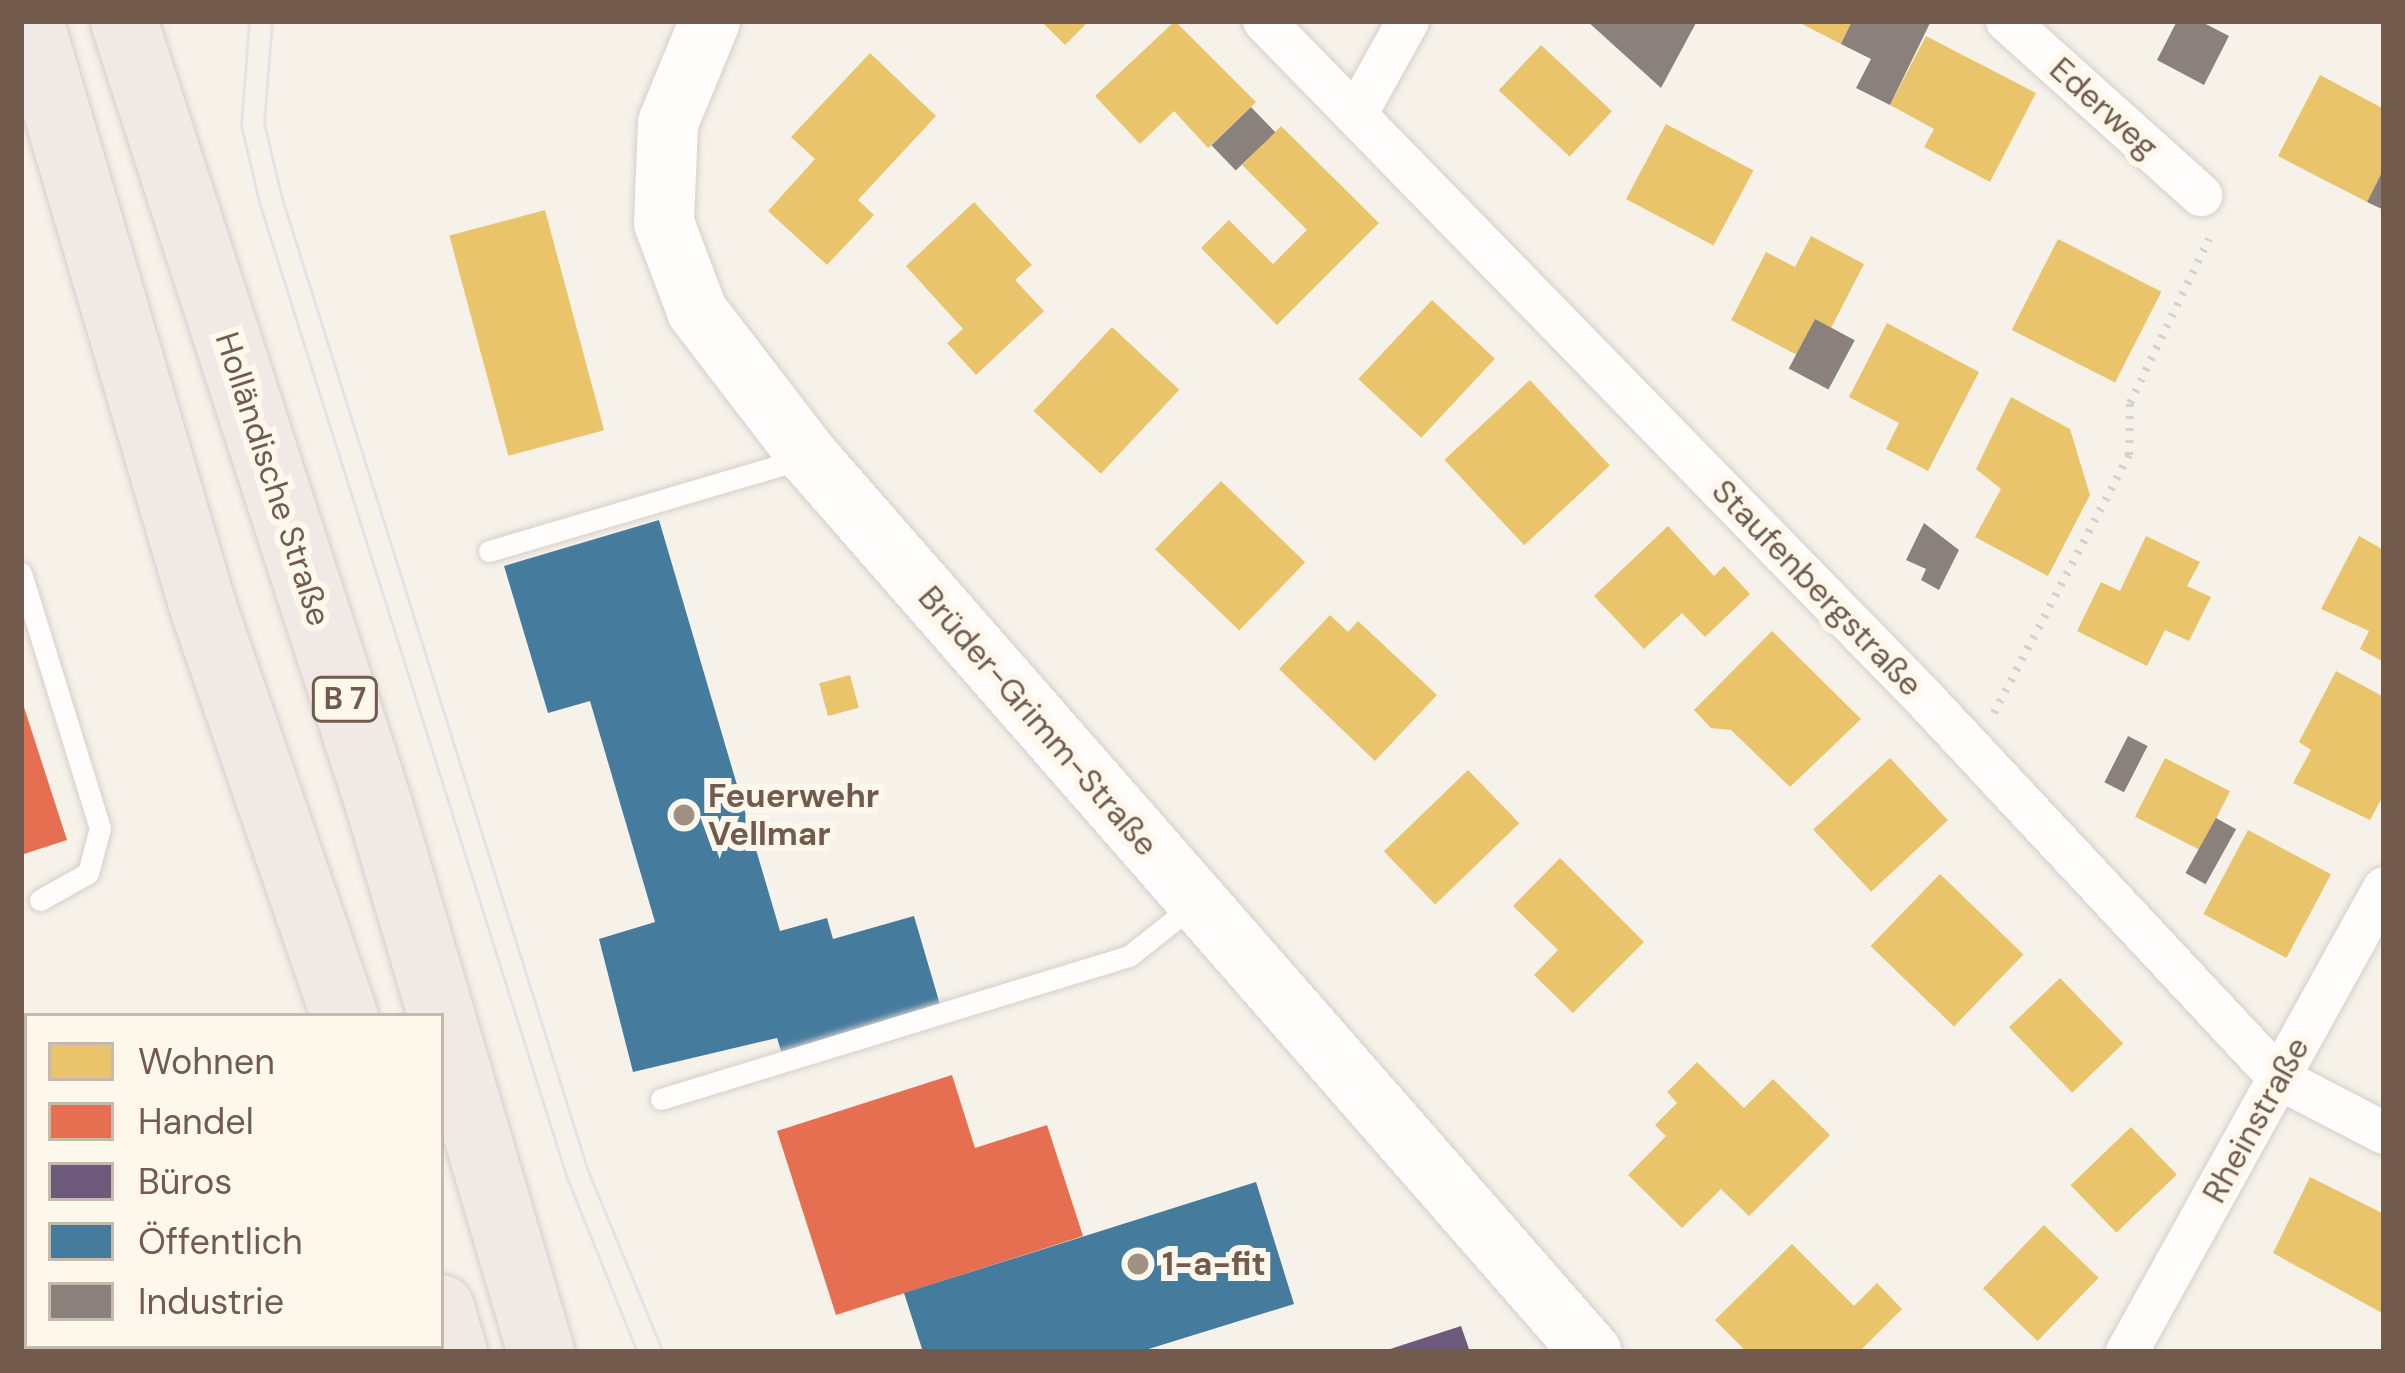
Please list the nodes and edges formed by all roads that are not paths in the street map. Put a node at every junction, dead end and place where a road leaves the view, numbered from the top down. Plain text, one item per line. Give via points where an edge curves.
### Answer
1 (31, 21) edge
2 (124, 21) edge
3 (710, 21) edge
4 (1264, 21) edge
5 (1408, 21) edge
6 (2007, 21) edge
7 (1357, 113) junction
8 (2201, 195) dead end
9 (808, 457) junction
10 (489, 551) dead end
11 (21, 573) edge
12 (2384, 888) edge
13 (40, 900) dead end
14 (1197, 902) junction
15 (343, 1013) edge
16 (441, 1013) edge
17 (444, 1024) edge
18 (2280, 1079) junction
19 (661, 1100) dead end
20 (2384, 1133) edge
21 (444, 1318) edge
22 (454, 1352) edge
23 (541, 1352) edge
24 (1591, 1352) edge
25 (2127, 1352) edge

1 - 15 highway via 203,608
2 - 16 highway, Holländische Straße / B 7
3 - 9 street, Brüder-Grimm-Straße via 668,123 664,224 697,311
4 - 7 street, Staufenbergstraße
5 - 7 street
6 - 8 street, Ederweg
7 - 18 street, Staufenbergstraße
9 - 10 lane
9 - 14 street, Brüder-Grimm-Straße
11 - 13 lane via 100,828 88,873
12 - 18 street, Rheinstraße
14 - 19 lane via 1129,956
14 - 24 street, Brüder-Grimm-Straße
17 - 23 highway, Holländische Straße / B 7
18 - 20 street, Staufenbergstraße
18 - 25 street, Rheinstraße
21 - 22 highway

